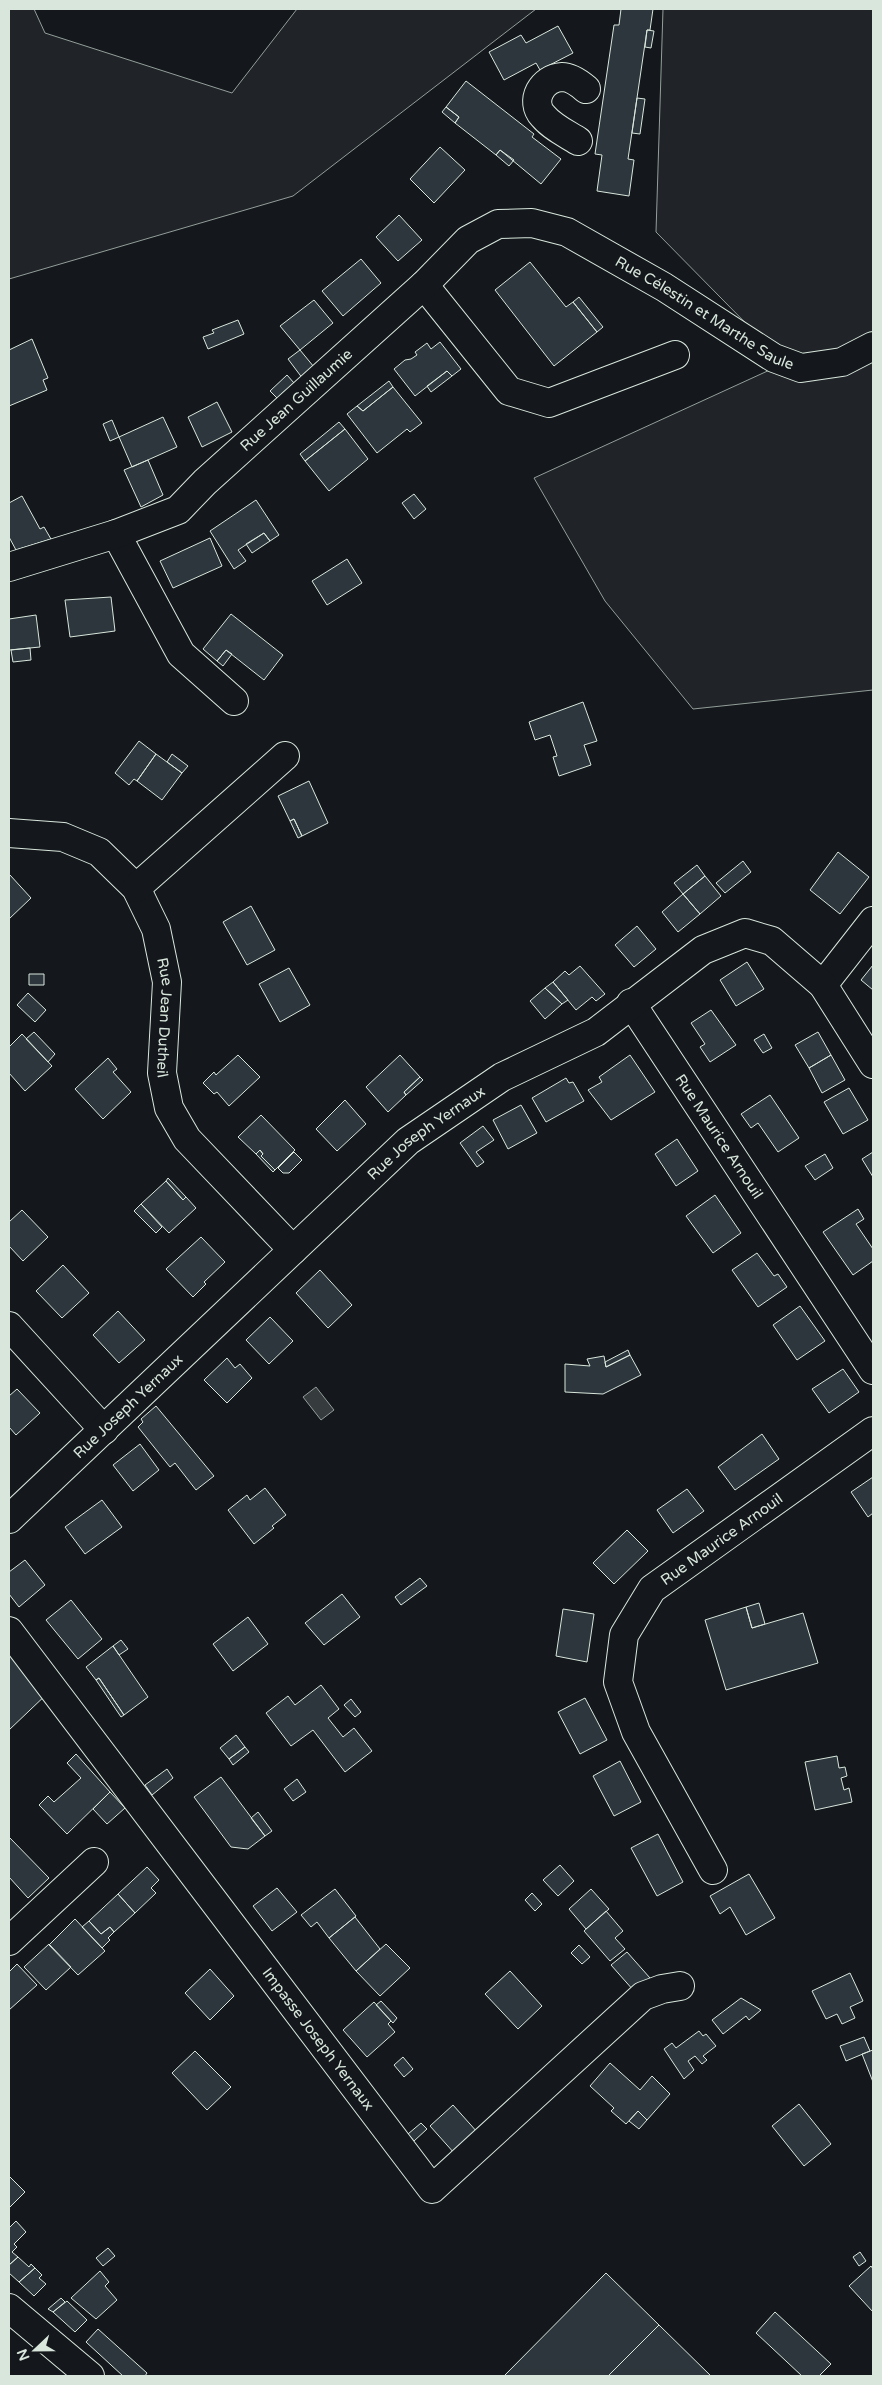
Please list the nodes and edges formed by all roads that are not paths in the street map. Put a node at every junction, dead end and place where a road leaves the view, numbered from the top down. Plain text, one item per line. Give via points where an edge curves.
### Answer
1 (586, 89) dead end
2 (578, 141) dead end
3 (567, 232) joint
4 (424, 285) junction
5 (873, 346) edge
6 (675, 355) dead end
7 (116, 534) junction
8 (9, 567) edge
9 (234, 701) dead end
10 (284, 756) dead end
11 (9, 833) edge
12 (136, 888) junction
13 (873, 922) edge
14 (823, 986) junction
15 (631, 1003) junction
16 (873, 1064) edge
17 (293, 1250) junction
18 (9, 1326) edge
19 (873, 1370) edge
20 (104, 1430) junction
21 (873, 1431) edge
22 (9, 1519) edge
23 (9, 1631) edge
24 (94, 1862) dead end
25 (713, 1870) dead end
26 (9, 1941) edge
27 (680, 1986) dead end
28 (9, 2308) edge
29 (90, 2376) edge

1 - 2 street via 576,81 562,77 546,82 536,104 542,116
3 - 4 street, Rue Jean Guillaumie via 532,223 498,224 468,240
3 - 5 street, Rue Célestin et Marthe Saule via 664,287 782,362 800,368 842,362
4 - 6 street via 509,391 549,403
4 - 7 street, Rue Jean Guillaumie via 178,510
7 - 8 street, Rue Jean Guillaumie
7 - 9 street via 181,654
10 - 12 street
11 - 12 street, Rue Jean Dutheil via 63,837 99,852
12 - 17 street, Rue Jean Dutheil via 156,929 167,982 162,1073 169,1108 187,1139
13 - 14 street
14 - 15 street, Rue Joseph Yernaux via 772,941 745,933 703,950
14 - 16 street, Rue Joseph Yernaux
15 - 17 street, Rue Joseph Yernaux via 596,1032 502,1077 408,1141
15 - 19 street, Rue Maurice Arnouil
17 - 20 street, Rue Joseph Yernaux
18 - 20 street
20 - 22 street, Rue Joseph Yernaux
21 - 25 street, Rue Maurice Arnouil via 652,1589 624,1635 618,1682 636,1732
23 - 27 street, Impasse Joseph Yernaux via 432,2189 643,1996
24 - 26 street
28 - 29 street

